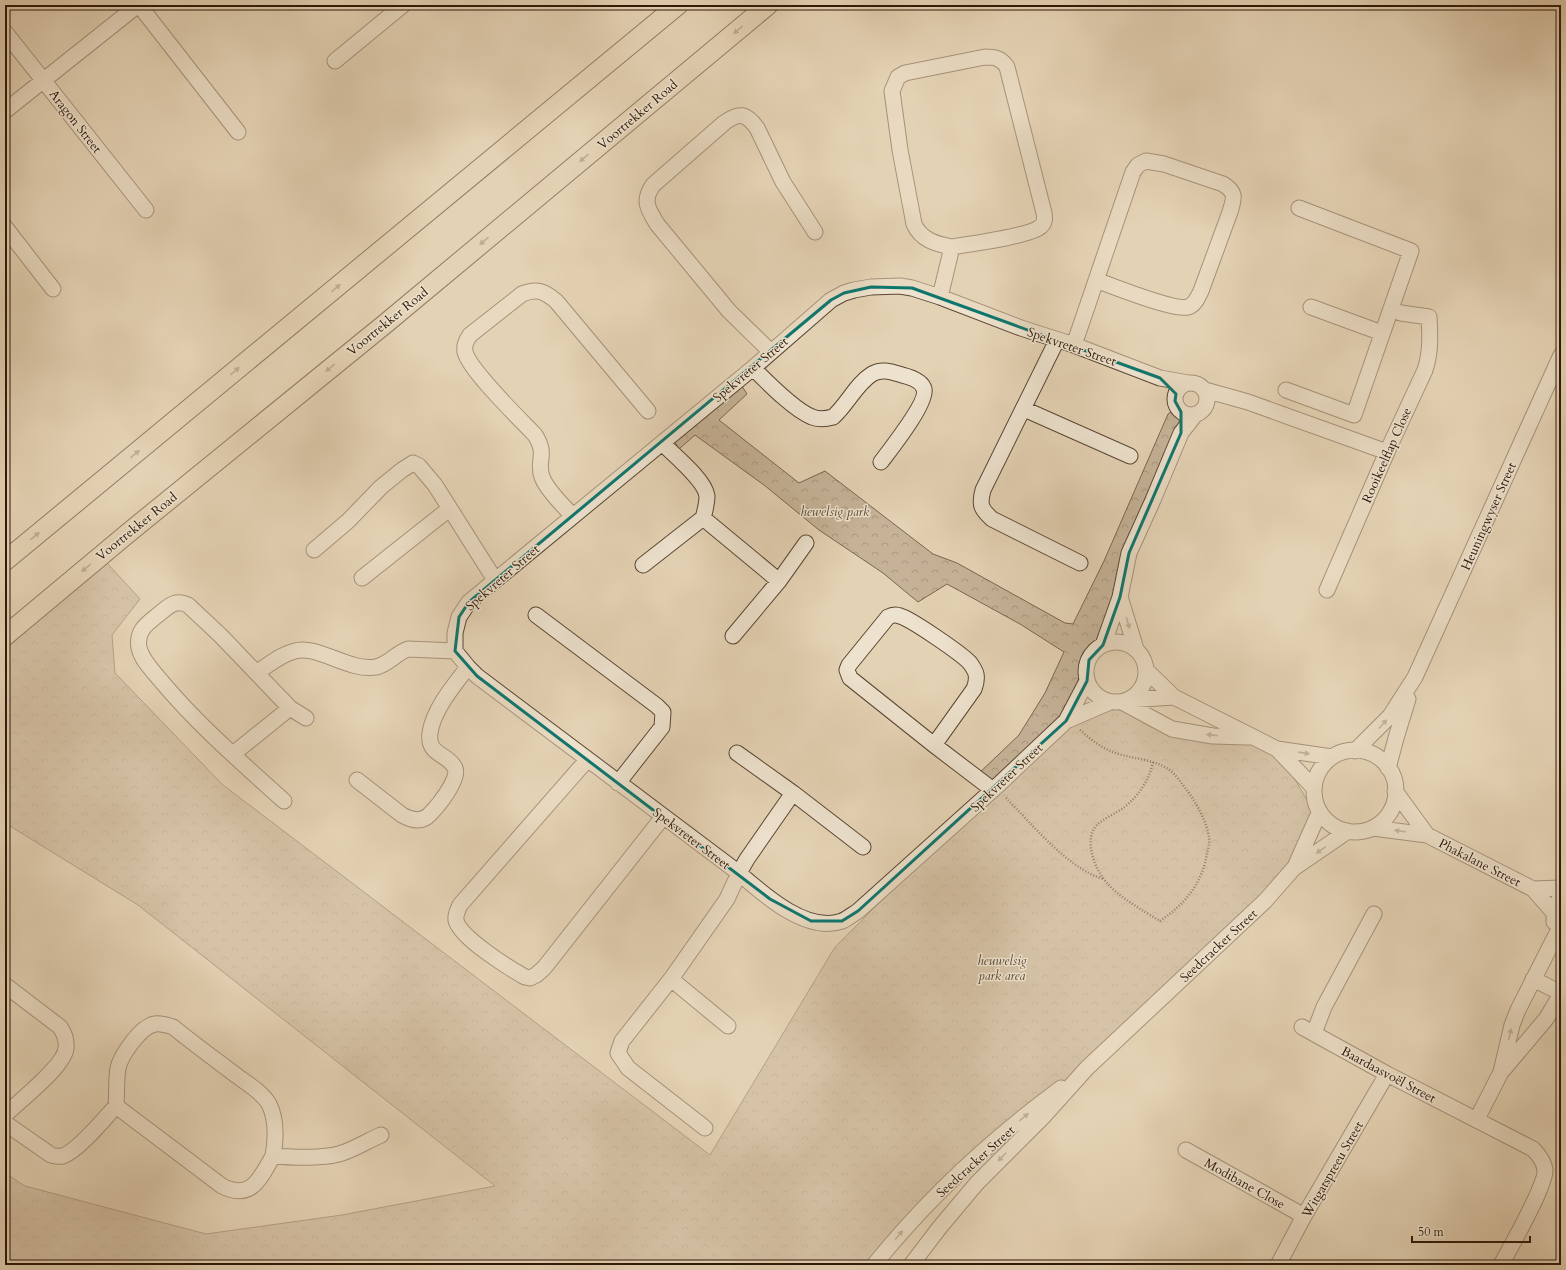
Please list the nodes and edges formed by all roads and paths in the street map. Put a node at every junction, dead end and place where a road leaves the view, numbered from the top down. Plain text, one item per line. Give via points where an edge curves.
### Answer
1 (138, 5) edge
2 (403, 5) edge
3 (678, 5) edge
4 (768, 5) edge
5 (5, 32) edge
6 (335, 61) dead end
7 (44, 81) junction
8 (5, 112) edge
9 (238, 132) dead end
10 (1299, 208) dead end
11 (146, 210) dead end
12 (5, 227) edge
13 (815, 232) dead end
14 (952, 247) junction
15 (1096, 280) junction
16 (54, 289) dead end
17 (940, 297) junction
18 (1311, 307) dead end
19 (1392, 310) junction
20 (1382, 333) junction
21 (1057, 340) junction
22 (1074, 345) junction
23 (771, 352) junction
24 (1561, 355) edge
25 (753, 368) junction
26 (1160, 378) junction
27 (1188, 383) junction
28 (1205, 390) junction
29 (1286, 390) dead end
30 (1176, 394) junction
31 (1229, 397) junction
32 (1024, 409) junction
33 (648, 411) dead end
34 (1194, 411) junction
35 (662, 443) junction
36 (1387, 452) junction
37 (1130, 456) dead end
38 (881, 462) dead end
39 (450, 509) junction
40 (573, 516) junction
41 (703, 518) junction
42 (806, 543) dead end
43 (314, 550) dead end
44 (5, 561) edge
45 (1080, 563) dead end
46 (643, 565) dead end
47 (362, 578) dead end
48 (495, 580) junction
49 (779, 581) junction
50 (1327, 590) dead end
51 (1120, 597) junction
52 (536, 615) dead end
53 (5, 636) edge
54 (733, 636) dead end
55 (1103, 645) junction
56 (1136, 650) junction
57 (455, 651) junction
58 (468, 667) junction
59 (1146, 670) junction
60 (257, 672) junction
61 (1415, 677) junction
62 (1087, 681) junction
63 (1174, 696) junction
64 (1119, 701) junction
65 (290, 708) junction
66 (306, 718) dead end
67 (1066, 721) junction
68 (1251, 737) junction
69 (934, 745) junction
70 (1277, 749) junction
71 (1355, 751) junction
72 (737, 753) dead end
73 (233, 754) junction
74 (1332, 757) junction
75 (587, 760) junction
76 (1153, 762) junction
77 (1388, 768) junction
78 (357, 780) dead end
79 (618, 783) junction
80 (994, 788) junction
81 (1314, 788) junction
82 (1395, 791) junction
83 (793, 793) junction
84 (284, 801) dead end
85 (1319, 812) junction
86 (663, 817) junction
87 (1373, 828) junction
88 (1348, 831) junction
89 (1427, 834) junction
90 (863, 846) dead end
91 (1294, 868) junction
92 (739, 873) junction
93 (1104, 880) junction
94 (1561, 888) edge
95 (1533, 889) junction
96 (1561, 896) edge
97 (1374, 914) dead end
98 (1554, 914) junction
99 (1559, 933) edge
100 (671, 978) junction
101 (1533, 979) junction
102 (5, 985) edge
103 (1561, 994) edge
104 (728, 1026) dead end
105 (1087, 1068) junction
106 (1501, 1072) junction
107 (1387, 1074) junction
108 (116, 1106) junction
109 (5, 1114) edge
110 (1477, 1119) junction
111 (5, 1123) edge
112 (705, 1128) dead end
113 (381, 1135) dead end
114 (1186, 1150) dead end
115 (273, 1156) junction
116 (1304, 1216) junction
117 (874, 1265) edge
118 (911, 1265) edge
119 (1278, 1265) edge
120 (1501, 1265) edge

1 - 7 street
1 - 9 street
2 - 6 street
44 -> 3 main road
4 -> 53 main road, Voortrekker Road
5 - 7 street, Aragon Street
7 - 8 street
7 - 11 street, Aragon Street
10 - 19 street via 1411,251
12 - 16 street
13 - 23 street via 783,182 757,128 745,116 733,116 724,122 648,192 648,208 657,224 729,311
14 - 14 street via 939,245 922,237 914,224 892,92 898,77 905,73 995,57 1007,67 1012,80 1044,222 1030,233
14 - 17 street
15 - 15 street via 1175,308 1189,307 1201,291 1230,212 1233,192 1223,184 1164,164 1141,162 1133,172
15 - 22 street
17 - 21 street, Spekvreter Street
17 - 23 street, Spekvreter Street via 900,286 872,287 844,293 831,300
18 - 20 street
19 - 20 street
19 - 36 street, Rooikeelflap Close via 1429,317 1430,350 1425,370
20 - 29 street via 1354,416
21 - 22 street, Spekvreter Street
21 - 32 street
22 - 26 street, Spekvreter Street
23 - 25 street, Spekvreter Street
24 - 61 street, Heuningwyser Street
25 - 35 street, Spekvreter Street
25 - 38 street via 799,409 811,417 822,419 833,417 840,412 866,378 880,370 906,376 920,383 925,396
26 - 27 street, Spekvreter Street
26 - 30 street, Spekvreter Street
27 - 28 street via 1200,385
27 - 30 street via 1182,385
28 - 31 street
28 - 34 street via 1207,395
30 - 34 street via 1177,407
31 - 34 street
31 - 36 street
32 - 37 street
32 - 45 street via 983,490 981,505 992,519
33 - 40 street via 556,301 544,292 531,291 522,294 466,340 467,357 539,441 542,447 542,478
34 - 51 street via 1181,432 1129,553
35 - 40 street, Spekvreter Street
35 - 41 street via 704,487 707,497
36 - 50 street, Rooikeelflap Close
39 - 43 street via 435,485 413,463 377,490 348,521
39 - 47 street
39 - 48 street
40 - 48 street, Spekvreter Street
41 - 46 street
41 - 49 street
42 - 49 street
48 - 57 street, Spekvreter Street via 469,602 459,617 455,633
49 - 54 street
51 - 55 street
51 -> 56 street
52 - 79 street via 662,712 662,728
55 - 56 street via 1119,642
55 - 62 street via 1089,660 1086,670
56 - 59 street via 1143,658
57 - 58 street, Spekvreter Street
57 - 60 street via 408,649 382,665 365,668 311,651 295,650
58 - 75 street, Spekvreter Street
58 - 78 street via 452,687 432,722 430,743 434,750 455,767 456,773 444,798 429,816 423,820 410,819 402,815
59 - 63 street
59 - 64 street via 1140,690 1131,699
60 - 65 street
60 - 73 street via 182,602 172,604 142,629 139,648 144,660 180,703
71 -> 61 street, Heuningwyser Street via 1384,723
61 - 77 street, Heuningwyser Street
62 - 64 street via 1101,698
62 - 67 street, Spekvreter Street
63 - 64 street
63 - 68 street
64 - 67 street, Spekvreter Street
68 -> 64 street via 1213,736 1172,729
65 - 66 street
65 - 73 street
67 - 76 path via 1105,748 1121,755
67 - 80 street, Spekvreter Street
68 - 70 street
69 - 69 street via 859,686 848,673 848,665 893,615 908,620 952,649 970,663 976,674 974,689
69 - 80 street
70 -> 74 street
70 - 81 street
71 - 74 street via 1343,752
71 - 77 street via 1368,753
72 - 83 street
73 - 84 street
74 - 81 street via 1317,776
75 - 79 street, Spekvreter Street
75 - 86 street via 460,905 455,915 456,921 473,943 525,977 536,975 559,951
76 - 93 path via 1138,794 1097,825 1092,833 1092,854
76 - 93 path via 1170,770 1194,798 1204,820 1209,838 1206,863 1201,876 1194,889 1172,913 1160,921
77 - 82 street via 1394,780
79 - 86 street, Spekvreter Street
80 - 92 street, Spekvreter Street via 858,911 842,921 821,923 801,917 770,899
80 - 93 path via 1063,855 1094,877
81 - 85 street via 1314,798
82 - 87 street via 1390,812
82 - 89 street, Phakalane Street
83 - 90 street
83 - 92 street
85 - 88 street via 1330,824
85 - 91 street, Seedcracker Street
86 - 92 street, Spekvreter Street
87 - 88 street
89 -> 87 street, Phakalane Street
88 -> 91 street, Seedcracker Street
89 - 95 street, Phakalane Street
91 - 105 street, Seedcracker Street via 1265,901
92 - 100 street via 727,899
94 - 95 street, Phakalane Street
95 - 98 street, Phakalane Street
96 - 98 street via 1556,903
97 - 107 street, Baardaasvoël Street via 1324,1007 1308,1030
98 - 99 street via 1554,922
99 - 101 street
100 - 104 street
100 - 112 street via 622,1041 618,1053 628,1068
101 - 103 street
106 -> 101 street via 1512,1025
102 - 109 street via 60,1027 64,1034 66,1049 52,1071
103 - 106 street via 1546,1019
117 -> 105 street, Seedcracker Street via 915,1216 990,1145
105 -> 118 street, Seedcracker Street via 978,1183
106 - 110 street
107 - 110 street, Baardaasvoël Street
107 - 116 street, Witgatspreeu Street
108 - 111 street via 73,1151 57,1157
108 - 115 street via 222,1186 231,1190 246,1191 253,1186
108 - 115 street via 118,1070 125,1052 144,1029 154,1024 167,1025 265,1098 274,1121 276,1140
110 - 120 street via 1533,1148 1540,1156 1546,1171 1532,1206
113 - 115 street via 339,1154
114 - 116 street, Modibane Close
116 - 119 street, Witgatspreeu Street

